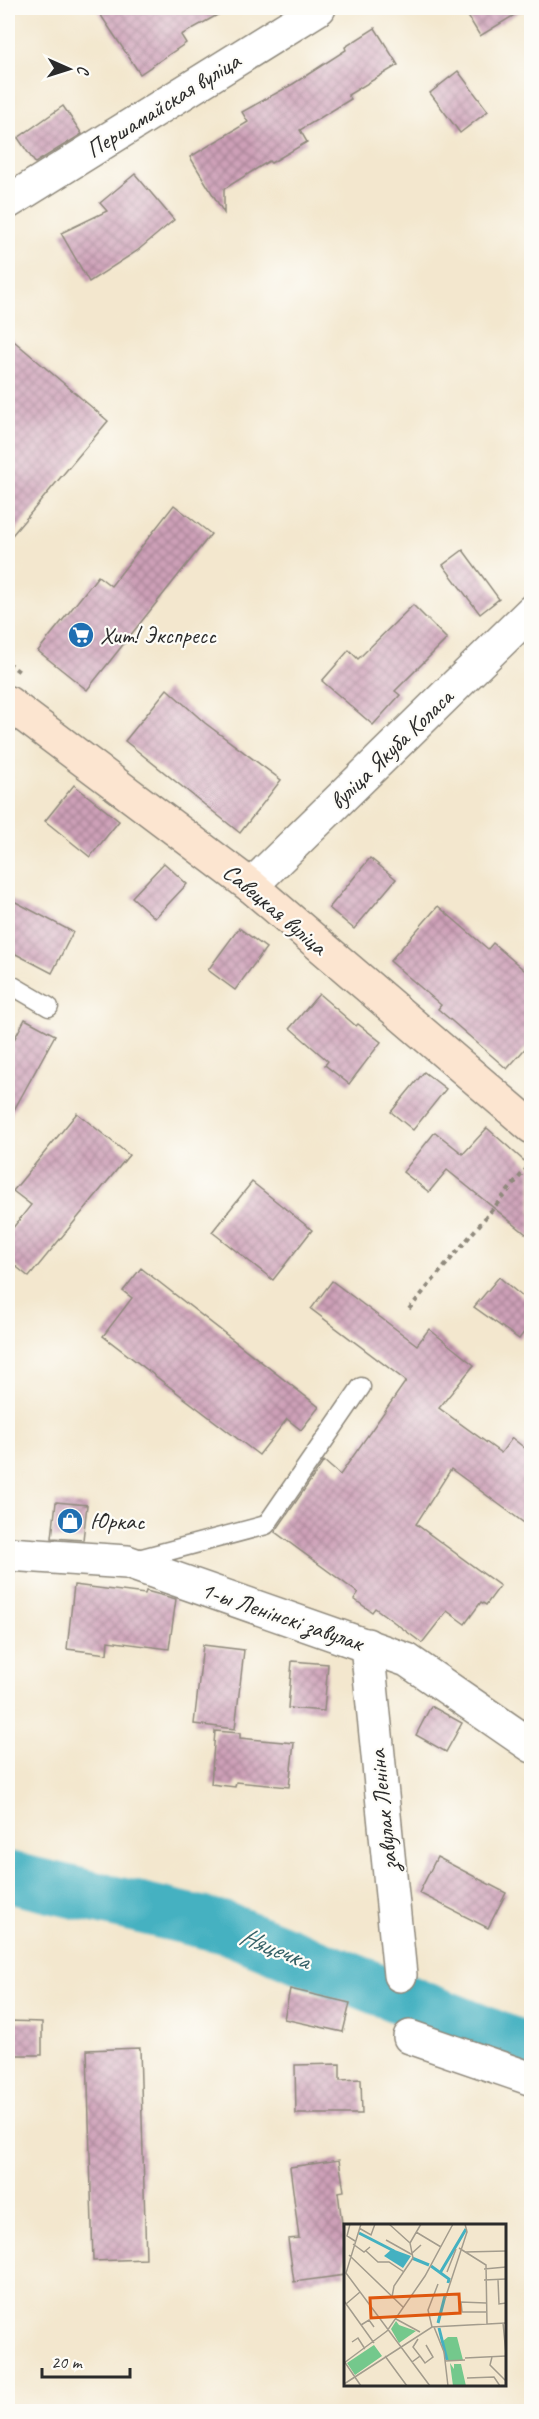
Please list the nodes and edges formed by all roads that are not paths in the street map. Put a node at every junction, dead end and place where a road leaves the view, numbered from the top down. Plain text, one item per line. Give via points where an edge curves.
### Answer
1 (319, 8) edge
2 (8, 202) edge
3 (531, 611) edge
4 (8, 703) edge
5 (251, 886) junction
6 (8, 983) edge
7 (49, 1007) dead end
8 (531, 1127) edge
9 (361, 1387) dead end
10 (8, 1554) edge
11 (127, 1562) junction
12 (367, 1645) junction
13 (531, 1746) edge
14 (400, 1975) dead end
15 (410, 2037) dead end
16 (531, 2079) edge

1 - 2 street, Першамайская вуліца
3 - 5 street, вуліца Якуба Коласа
4 - 5 street, Савецкая вуліца
5 - 8 street, Савецкая вуліца
6 - 7 lane
9 - 11 lane via 266,1525
10 - 11 street, 1-ы Ленінскі завулак
11 - 12 street, 1-ы Ленінскі завулак
12 - 13 street, 1-ы Ленінскі завулак via 407,1660
12 - 14 street, завулак Леніна
15 - 16 street

